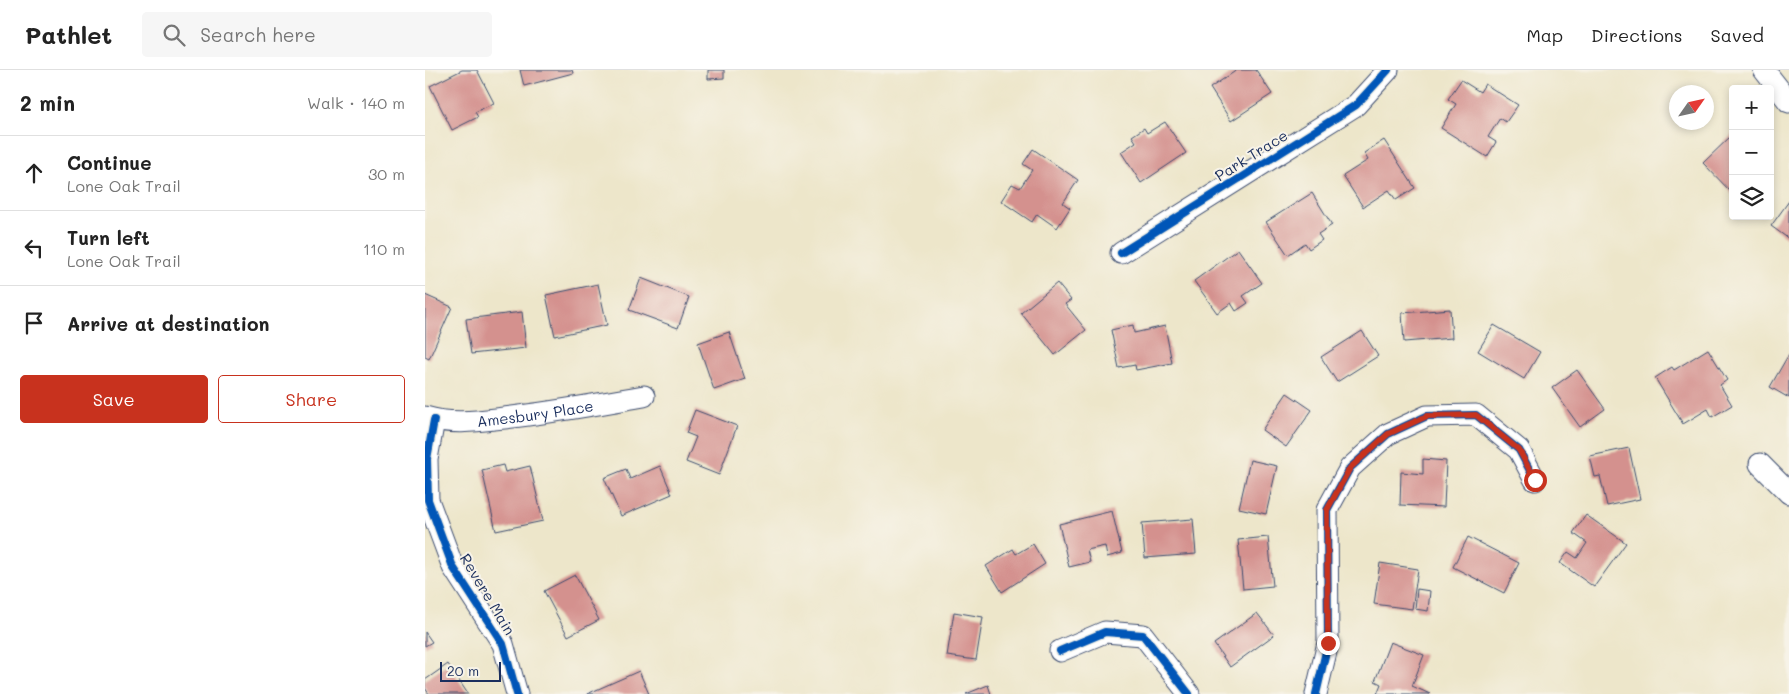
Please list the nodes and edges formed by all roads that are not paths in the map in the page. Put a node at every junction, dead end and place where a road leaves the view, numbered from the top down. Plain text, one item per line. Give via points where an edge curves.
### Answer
1 (1388, 70) edge
2 (1764, 70) edge
3 (1789, 102) edge
4 (1121, 253) dead end
5 (644, 396) dead end
6 (430, 418) edge
7 (1759, 464) dead end
8 (1535, 480) dead end
9 (1789, 493) edge
10 (1060, 651) dead end
11 (517, 694) edge
12 (1189, 694) edge
13 (1316, 694) edge

1 - 4 street, Park Trace via 1356,105
2 - 3 street
5 - 6 street, Amesbury Place via 467,422
6 - 11 street, Revere Main via 428,500 453,567 503,644
7 - 9 street
8 - 13 street via 1519,450 1476,415 1427,416 1388,434 1350,468 1327,510 1328,643
10 - 12 street via 1105,632 1143,635

